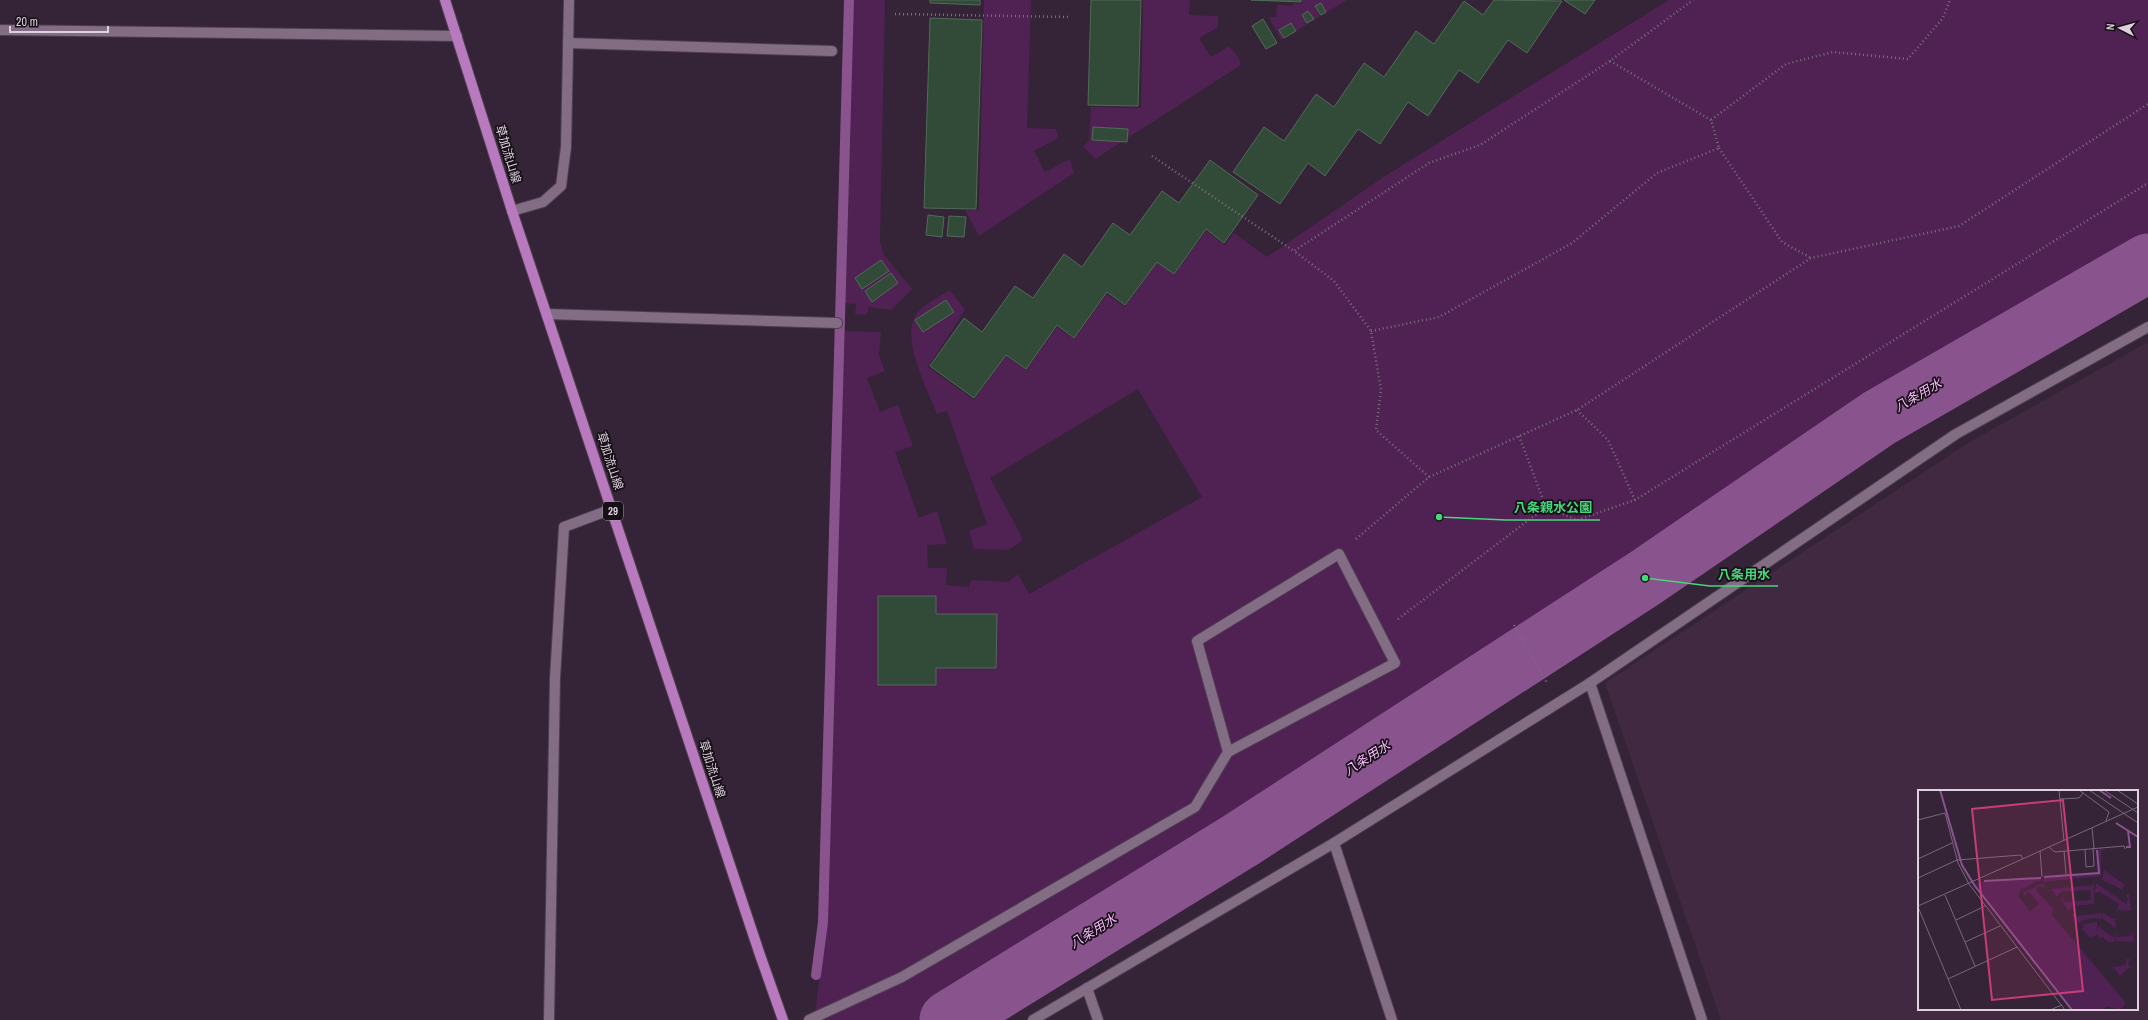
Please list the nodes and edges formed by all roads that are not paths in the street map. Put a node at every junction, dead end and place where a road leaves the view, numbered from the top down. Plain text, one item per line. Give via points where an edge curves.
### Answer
1 (445, 0) edge
2 (569, 0) edge
3 (0, 30) edge
4 (457, 36) junction
5 (568, 43) junction
6 (832, 51) dead end
7 (512, 211) junction
8 (547, 314) junction
9 (837, 323) dead end
10 (2148, 327) edge
11 (612, 509) junction
12 (1590, 683) junction
13 (1228, 752) junction
14 (1334, 843) junction
15 (1087, 988) junction
16 (549, 1020) edge
17 (783, 1020) edge
18 (809, 1020) edge
19 (1033, 1020) edge
20 (1098, 1020) edge
21 (1392, 1020) edge
22 (1702, 1020) edge

1 - 4 main road, 草加流山線 / 29
2 - 5 street
3 - 4 street
4 - 7 main road, 草加流山線 / 29
5 - 6 street
5 - 7 street via 566,147 561,186 543,202
7 - 8 main road, 草加流山線 / 29
8 - 9 street
8 - 11 main road, 草加流山線 / 29
10 - 12 street via 1956,434
11 - 16 street via 564,527 555,678
11 - 17 main road, 草加流山線 / 29
12 - 14 street
12 - 22 street
13 - 13 street via 1394,662 1339,554 1197,641
13 - 18 street via 1195,806 902,977
14 - 15 street
14 - 21 street
15 - 19 street
15 - 20 street

